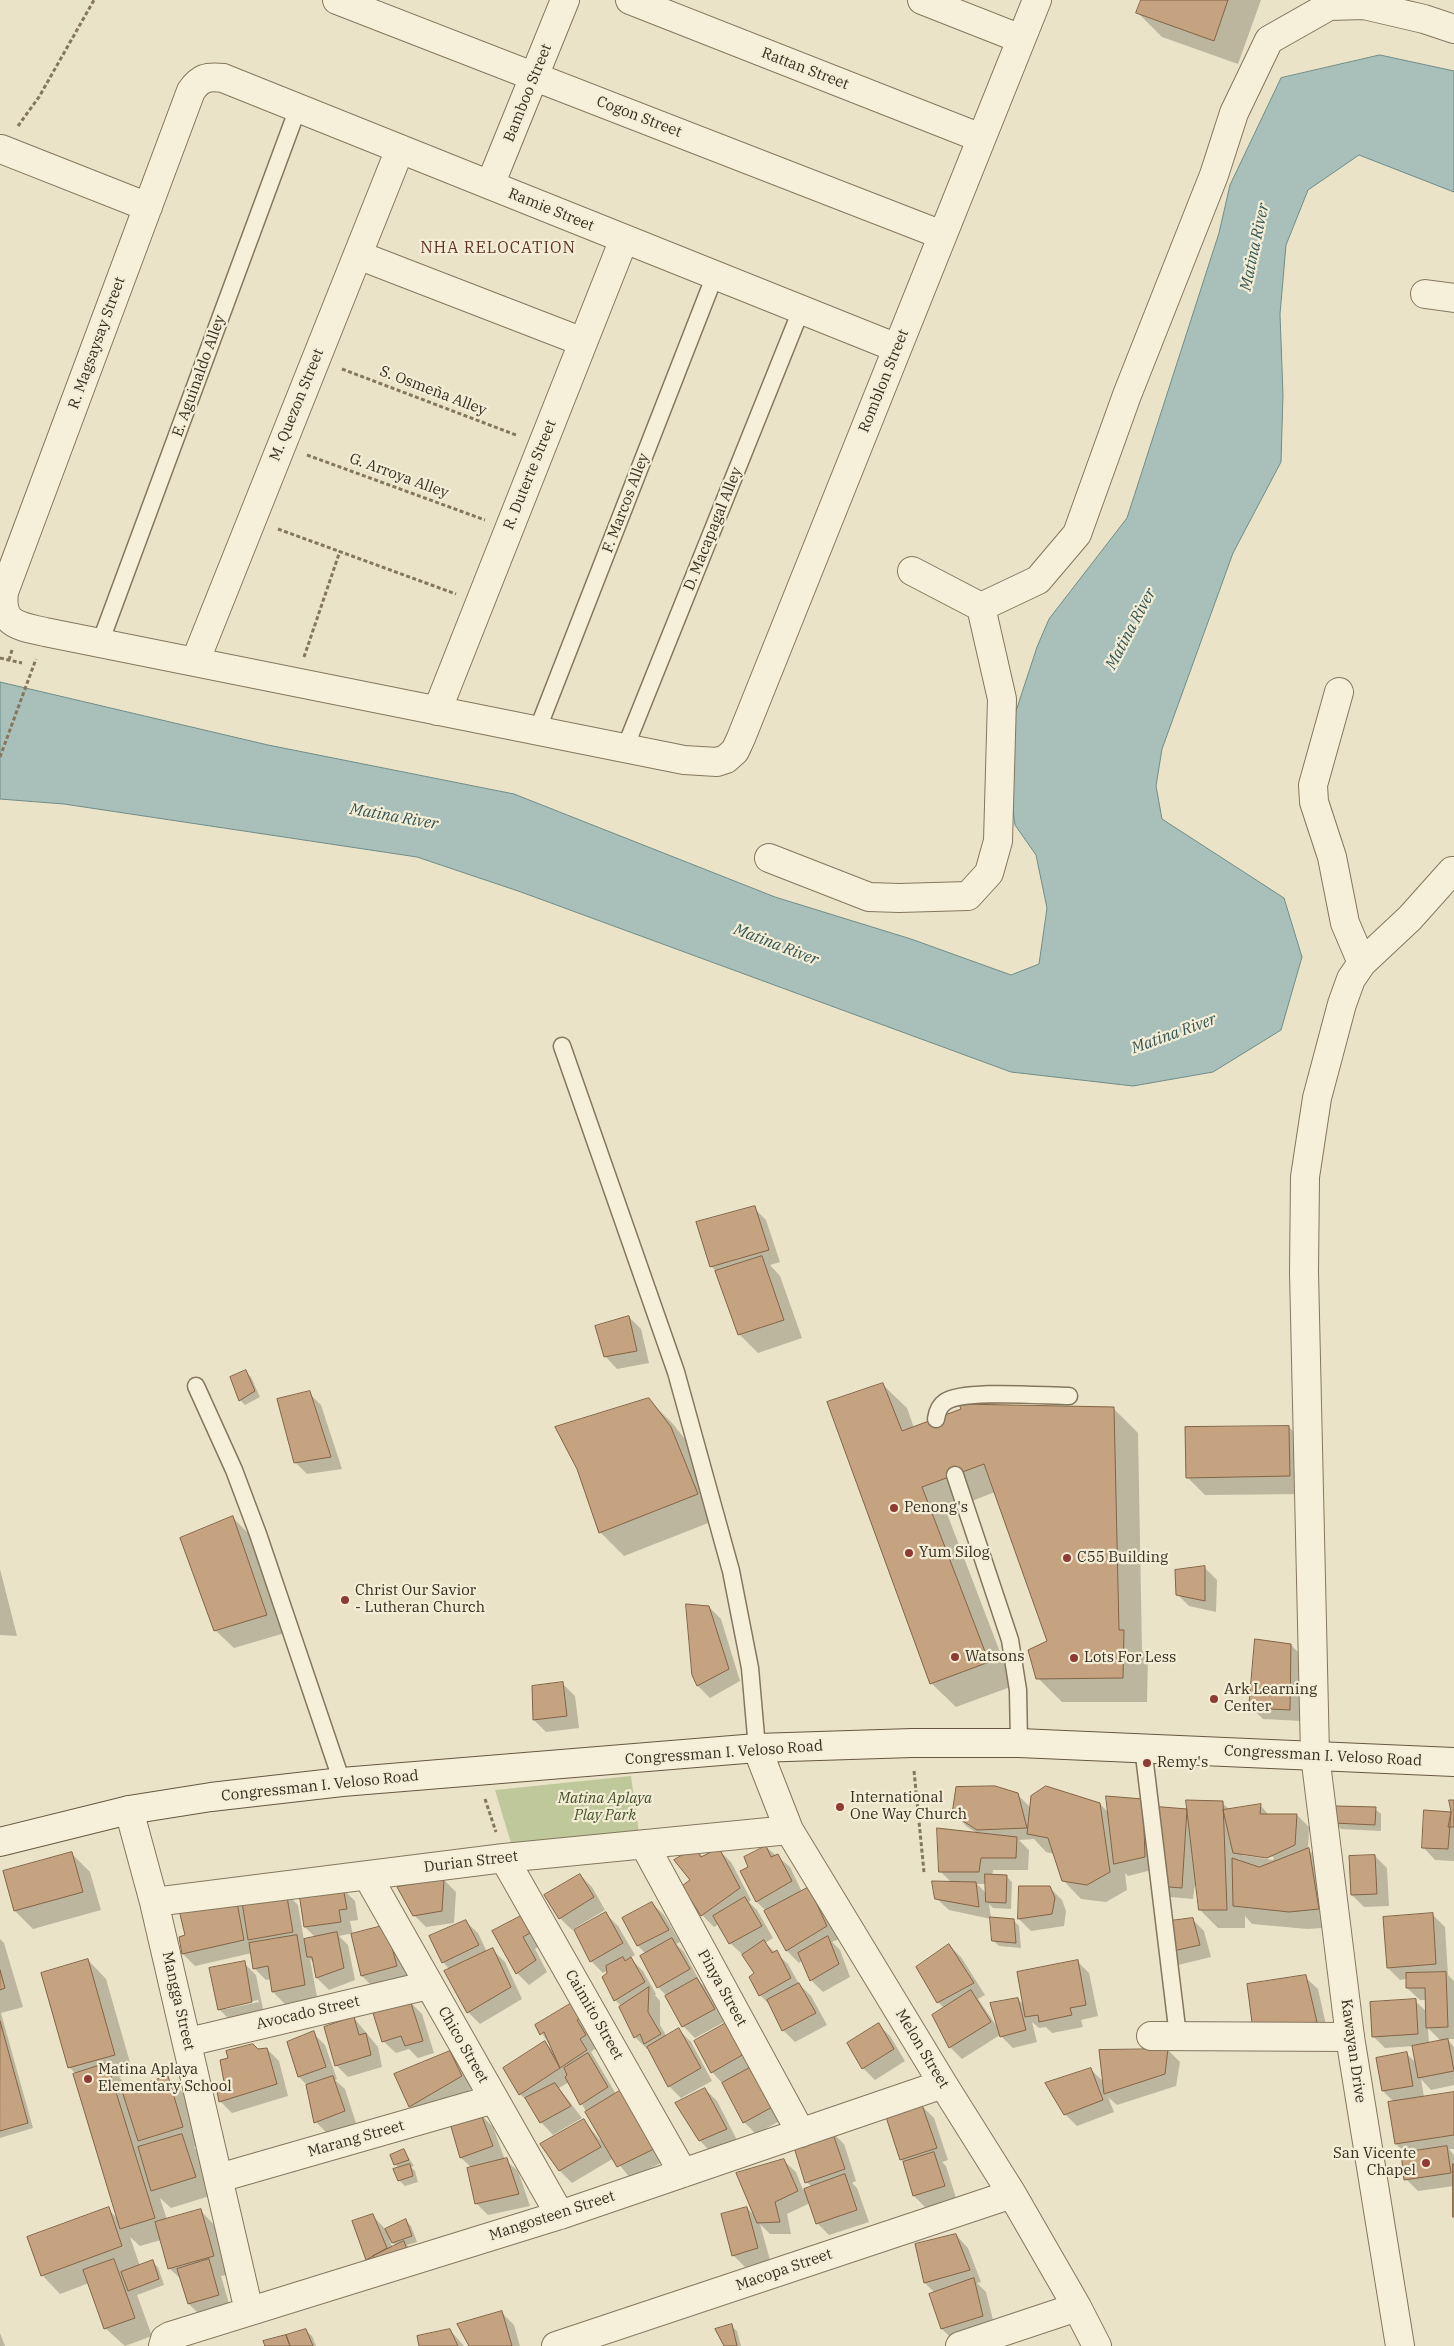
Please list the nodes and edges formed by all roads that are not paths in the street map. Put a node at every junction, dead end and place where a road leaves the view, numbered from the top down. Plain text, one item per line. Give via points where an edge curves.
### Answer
1 (337, 0) edge
2 (565, 0) edge
3 (630, 0) edge
4 (922, 0) edge
5 (1037, 0) edge
6 (1454, 29) edge
7 (1021, 40) junction
8 (534, 76) junction
9 (205, 77) joint
10 (298, 108) junction
11 (981, 138) junction
12 (1, 149) road end
13 (400, 149) junction
14 (490, 186) junction
15 (148, 207) junction
16 (942, 235) junction
17 (624, 239) junction
18 (358, 255) junction
19 (715, 275) junction
20 (1425, 294) dead end
21 (1454, 298) edge
22 (801, 310) junction
23 (584, 342) junction
24 (897, 348) junction
25 (912, 571) dead end
26 (981, 607) junction
27 (100, 643) junction
28 (195, 662) junction
29 (1339, 692) dead end
30 (437, 711) junction
31 (537, 731) junction
32 (625, 748) junction
33 (768, 858) dead end
34 (1452, 871) dead end
35 (1362, 963) junction
36 (562, 1046) dead end
37 (196, 1386) dead end
38 (1069, 1396) dead end
39 (936, 1419) dead end
40 (955, 1475) dead end
41 (1019, 1743) junction
42 (1143, 1747) junction
43 (757, 1748) junction
44 (1315, 1756) junction
45 (1454, 1762) edge
46 (342, 1782) junction
47 (129, 1810) junction
48 (789, 1830) junction
49 (0, 1842) edge
50 (644, 1844) junction
51 (504, 1858) junction
52 (367, 1875) junction
53 (154, 1902) junction
54 (429, 1985) junction
55 (1151, 2036) dead end
56 (1178, 2036) junction
57 (1350, 2037) junction
58 (188, 2042) junction
59 (942, 2084) junction
60 (494, 2100) junction
61 (801, 2132) junction
62 (683, 2172) junction
63 (219, 2178) junction
64 (1012, 2194) junction
65 (560, 2215) junction
66 (1077, 2307) junction
67 (249, 2311) junction
68 (163, 2346) edge
69 (556, 2346) edge
70 (960, 2346) edge
71 (1097, 2346) edge
72 (1400, 2346) edge

1 - 8 street, Cogon Street
2 - 8 street, Bamboo Street
3 - 11 street, Rattan Street
4 - 7 street
5 - 7 street, Romblon Street
6 - 26 street via 1364,5 1329,6 1270,40 1234,113 1214,175 1127,395 1077,534 1038,580
7 - 11 street, Romblon Street
8 - 14 street, Bamboo Street
8 - 16 street, Cogon Street
9 - 10 street, Ramie Street via 223,78
9 - 15 street, R. Magsaysay Street via 191,91
10 - 13 street, Ramie Street
10 - 27 lane, E. Aguinaldo Alley
11 - 16 street, Romblon Street
12 - 15 street
13 - 14 street, Ramie Street
13 - 18 street, M. Quezon Street
14 - 17 street, Ramie Street
15 - 27 street, R. Magsaysay Street via 2,603 9,621 19,626
16 - 24 street, Romblon Street
17 - 19 street, Ramie Street
17 - 23 street, R. Duterte Street
18 - 23 street
18 - 28 street, M. Quezon Street
19 - 22 street, Ramie Street
19 - 31 lane, F. Marcos Alley
20 - 21 street
22 - 24 street, Ramie Street
22 - 32 lane, D. Macapagal Alley
23 - 30 street, R. Duterte Street
24 - 32 street, Romblon Street via 735,751 726,759 711,762
25 - 26 street
26 - 33 street via 1002,698 998,842 989,872 968,896 870,897
27 - 28 street
28 - 30 street
29 - 35 street via 1313,786 1314,802 1332,856 1345,924
30 - 31 street
31 - 32 street
34 - 35 street, Kawayan Drive via 1410,918
35 - 44 street, Kawayan Drive via 1350,979 1339,1014 1317,1098 1305,1177 1304,1272
36 - 43 lane via 676,1372 731,1571 750,1668
37 - 46 lane via 234,1470
38 - 39 lane via 980,1395 951,1398 938,1408
40 - 41 lane via 1010,1640 1018,1690
41 - 42 street, Congressman I. Veloso Road
41 - 43 street, Congressman I. Veloso Road
42 - 44 street, Congressman I. Veloso Road
42 - 56 lane
43 - 46 street, Congressman I. Veloso Road
43 - 48 street, Melon Street
44 - 45 street, Congressman I. Veloso Road
44 - 57 street, Kawayan Drive
46 - 47 street, Congressman I. Veloso Road
47 - 49 street, Congressman I. Veloso Road
47 - 53 street, Mangga Street
48 - 50 street, Durian Street
48 - 59 street, Melon Street
50 - 51 street, Durian Street
50 - 61 street, Pinya Street
51 - 52 street, Durian Street
51 - 62 street, Caimito Street
52 - 53 street, Durian Street
52 - 54 street, Chico Street
53 - 58 street, Mangga Street
54 - 58 street, Avocado Street
54 - 60 street, Chico Street
55 - 56 street
56 - 57 street
57 - 72 street, Kawayan Drive
58 - 63 street, Mangga Street
59 - 61 street, Mangosteen Street
59 - 64 street, Melon Street
60 - 63 street, Marang Street
60 - 65 street, Chico Street
61 - 62 street, Mangosteen Street
62 - 65 street, Mangosteen Street
63 - 67 street, Mangga Street
64 - 66 street, Melon Street
64 - 69 street, Macopa Street
65 - 67 street, Mangosteen Street
66 - 70 street
66 - 71 street, Melon Street
67 - 68 street, Mangosteen Street via 170,2336

